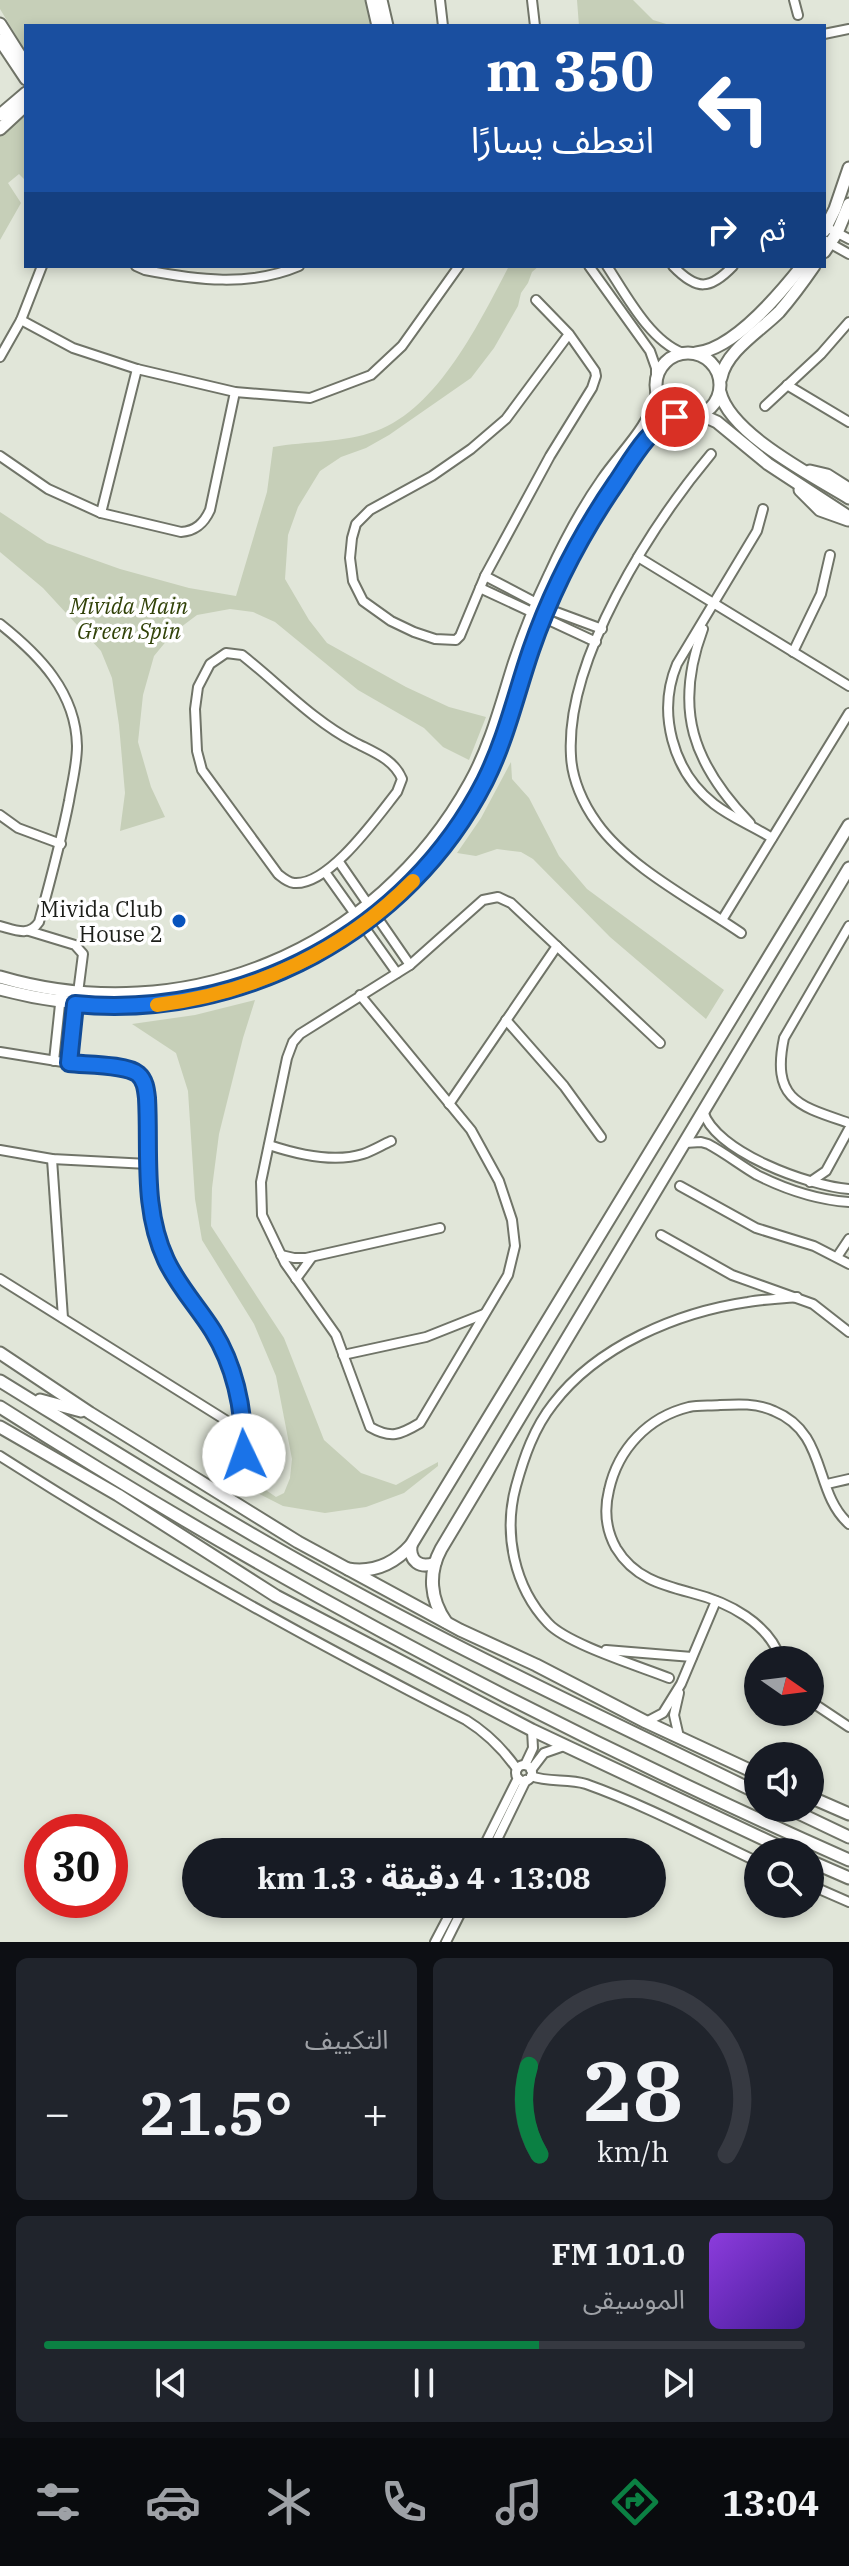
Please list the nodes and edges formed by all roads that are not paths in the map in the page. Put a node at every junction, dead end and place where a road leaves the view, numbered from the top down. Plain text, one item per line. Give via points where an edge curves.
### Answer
1 (372, 0) edge
2 (381, 0) edge
3 (440, 0) edge
4 (532, 0) edge
5 (794, 0) edge
6 (798, 15) dead end
7 (0, 24) edge
8 (378, 24) edge
9 (387, 24) edge
10 (443, 24) edge
11 (535, 24) edge
12 (849, 29) edge
13 (826, 34) edge
14 (0, 40) edge
15 (24, 62) edge
16 (24, 76) edge
17 (24, 95) edge
18 (24, 107) edge
19 (0, 115) edge
20 (0, 129) edge
21 (849, 168) edge
22 (849, 204) edge
23 (828, 229) edge
24 (849, 239) edge
25 (826, 245) edge
26 (849, 254) edge
27 (41, 268) edge
28 (140, 268) edge
29 (292, 268) edge
30 (458, 268) edge
31 (590, 268) edge
32 (608, 268) edge
33 (675, 268) edge
34 (731, 268) edge
35 (800, 268) edge
36 (812, 268) edge
37 (536, 300) dead end
38 (21, 320) junction
39 (849, 322) edge
40 (569, 334) junction
41 (687, 353) junction
42 (0, 357) edge
43 (137, 369) junction
44 (787, 385) junction
45 (720, 387) junction
46 (657, 388) junction
47 (235, 392) junction
48 (765, 406) dead end
49 (686, 417) junction
50 (849, 422) edge
51 (711, 454) dead end
52 (0, 456) edge
53 (808, 473) junction
54 (800, 485) junction
55 (849, 489) edge
56 (763, 509) dead end
57 (848, 510) edge
58 (101, 513) junction
59 (830, 555) dead end
60 (638, 557) junction
61 (485, 576) junction
62 (480, 588) junction
63 (714, 604) junction
64 (540, 611) junction
65 (708, 615) junction
66 (0, 624) edge
67 (602, 629) junction
68 (596, 642) junction
69 (793, 652) junction
70 (849, 686) edge
71 (849, 713) edge
72 (0, 815) edge
73 (849, 825) edge
74 (754, 827) junction
75 (772, 838) junction
76 (61, 844) junction
77 (339, 862) junction
78 (849, 868) edge
79 (325, 872) junction
80 (372, 910) junction
81 (359, 919) junction
82 (722, 920) junction
83 (0, 926) edge
84 (849, 926) edge
85 (29, 931) junction
86 (741, 933) dead end
87 (557, 946) junction
88 (410, 965) junction
89 (397, 973) junction
90 (0, 977) edge
91 (0, 989) edge
92 (360, 995) junction
93 (61, 996) junction
94 (76, 998) junction
95 (506, 1020) junction
96 (660, 1043) dead end
97 (0, 1052) edge
98 (54, 1061) junction
99 (69, 1063) junction
100 (449, 1104) junction
101 (703, 1111) junction
102 (849, 1126) edge
103 (601, 1137) dead end
104 (391, 1141) dead end
105 (685, 1143) junction
106 (269, 1145) junction
107 (734, 1145) junction
108 (0, 1150) edge
109 (727, 1156) junction
110 (52, 1159) junction
111 (148, 1164) junction
112 (810, 1182) junction
113 (680, 1186) dead end
114 (849, 1189) edge
115 (849, 1202) edge
116 (440, 1228) dead end
117 (661, 1235) dead end
118 (849, 1239) edge
119 (281, 1255) junction
120 (312, 1257) junction
121 (845, 1260) edge
122 (0, 1279) edge
123 (296, 1279) junction
124 (797, 1297) junction
125 (485, 1314) junction
126 (63, 1318) junction
127 (849, 1332) edge
128 (0, 1353) edge
129 (343, 1355) junction
130 (0, 1381) edge
131 (27, 1397) junction
132 (0, 1407) edge
133 (90, 1413) junction
134 (0, 1427) edge
135 (243, 1431) junction
136 (244, 1455) dead end
137 (0, 1456) edge
138 (849, 1479) edge
139 (827, 1484) junction
140 (849, 1524) edge
141 (411, 1545) junction
142 (435, 1563) junction
143 (348, 1569) junction
144 (276, 1596) junction
145 (716, 1601) junction
146 (329, 1604) junction
147 (446, 1622) junction
148 (773, 1646) edge
149 (597, 1649) junction
150 (692, 1657) junction
151 (536, 1665) junction
152 (669, 1678) dead end
153 (681, 1684) junction
154 (559, 1698) junction
155 (824, 1710) edge
156 (646, 1722) junction
157 (849, 1727) edge
158 (532, 1730) junction
159 (679, 1737) junction
160 (565, 1745) junction
161 (744, 1767) edge
162 (525, 1773) junction
163 (744, 1786) edge
164 (824, 1803) edge
165 (849, 1814) edge
166 (817, 1822) edge
167 (849, 1837) edge
168 (489, 1838) edge
169 (497, 1838) edge
170 (761, 1838) edge
171 (744, 1855) edge
172 (849, 1860) edge
173 (824, 1867) edge
174 (849, 1878) edge
175 (824, 1891) edge
176 (849, 1902) edge
177 (448, 1918) edge
178 (458, 1918) edge
179 (435, 1942) edge
180 (446, 1942) edge

1 - 8 street
2 - 9 street
3 - 10 street
4 - 11 street
5 - 6 street
7 - 15 street
12 - 13 street
14 - 16 street
17 - 19 street
18 - 20 street
21 - 23 street
22 - 23 street
23 - 24 street
23 - 25 street
25 - 26 street
27 - 38 street
28 - 29 street via 210,281 256,278
30 - 47 street via 402,346 371,375 310,398
31 - 46 street via 650,351
32 - 41 street via 658,337
33 - 34 street via 708,285
35 - 41 street via 731,337 713,349
36 - 45 street via 780,310 726,362
37 - 40 street
38 - 42 street
38 - 43 street via 73,348
39 - 44 street
40 - 61 street via 595,371 595,381
40 - 62 street via 506,419 471,449 370,510 356,524 350,558 353,581 363,601 391,621 435,639 456,640
41 - 45 street via 714,366
41 - 46 street via 665,363
43 - 47 street
43 - 58 street
44 - 48 street
44 - 50 street
45 - 49 street via 712,407
45 - 53 street via 726,410 740,424
46 - 49 street via 662,404
46 - 64 street via 649,419 579,518
47 - 58 street via 210,510 197,527 181,532
49 - 54 street via 717,422
49 - 64 street via 659,426 602,502
51 - 60 street
52 - 58 street via 48,489
53 - 54 street
53 - 55 street via 827,475
53 - 57 street
54 - 57 street via 810,503 831,516
56 - 63 street via 757,531
59 - 69 street via 817,604
60 - 63 street
60 - 67 street
61 - 62 street
61 - 64 street
62 - 64 street
63 - 65 street
63 - 69 street
64 - 67 street
64 - 68 street
64 - 80 street via 470,783 422,853
65 - 74 street via 691,676 694,732 719,788
65 - 74 street via 671,678 670,734 699,790
66 - 76 street via 46,667 72,715 77,755
67 - 68 street
68 - 82 street via 572,727 571,759 581,794 597,824 622,850
69 - 70 street
71 - 75 street
72 - 76 street via 18,828
73 - 141 street
74 - 75 street
75 - 82 street
76 - 85 street via 39,922
77 - 79 street
77 - 79 street via 397,792 402,779 398,770 333,731 242,655 218,657 196,698 202,770 278,874 298,884
77 - 80 street
78 - 101 street
79 - 81 street
80 - 81 street
80 - 88 street
81 - 89 street
81 - 94 street via 235,976 177,990
82 - 86 street
83 - 85 street
84 - 102 street via 784,1038 780,1056 781,1075 793,1099
85 - 94 street via 80,948
87 - 88 street via 498,897 483,900
87 - 95 street
87 - 96 street
88 - 89 street
89 - 92 street
90 - 93 street
91 - 93 street
92 - 100 street
92 - 106 street via 293,1042
93 - 94 street
93 - 98 street
94 - 99 street
95 - 100 street
95 - 103 street
97 - 98 street
98 - 99 street
99 - 111 street via 126,1069 142,1078
100 - 125 street via 471,1130 499,1181 512,1220 515,1246 508,1275
101 - 105 street
101 - 107 street via 715,1133
102 - 112 street via 826,1171
104 - 106 street via 361,1155 334,1156 303,1156
105 - 109 street via 708,1144
105 - 142 street
106 - 119 street via 260,1200
107 - 109 street
107 - 112 street
108 - 110 street
109 - 115 street via 784,1187
110 - 111 street
110 - 126 street
111 - 135 street via 158,1238 166,1260 224,1352
112 - 114 street
113 - 121 street via 756,1228
116 - 120 street
117 - 124 street via 732,1275
118 - 121 street
119 - 120 street
119 - 123 street
120 - 123 street
122 - 126 street
123 - 129 street via 336,1335
124 - 127 street via 825,1311
124 - 149 street via 701,1312 655,1329 580,1375 532,1437 512,1501 513,1556 522,1583 548,1623
125 - 129 street via 426,1337
125 - 129 street via 420,1423 401,1434 382,1434 370,1427
126 - 135 street
128 - 133 street
130 - 131 street
131 - 133 street
131 - 154 street via 291,1556
132 - 146 street
133 - 143 street
134 - 144 street
135 - 136 street
137 - 162 street via 235,1597 466,1720
138 - 139 street
139 - 140 street
139 - 145 street via 809,1439 775,1411 753,1405 690,1407 658,1419 631,1442 613,1471 605,1505 616,1548 647,1579
141 - 142 street via 415,1562
141 - 143 street via 379,1567
142 - 147 street via 433,1594
143 - 147 street
144 - 146 street
144 - 158 street
145 - 148 street via 750,1619
145 - 150 street
146 - 172 street via 585,1737
147 - 151 street
149 - 150 street
149 - 152 street
150 - 153 street
151 - 154 street
151 - 156 street
153 - 156 street via 663,1713
153 - 159 street via 674,1715
154 - 163 street
155 - 157 street
156 - 159 street
158 - 160 street
158 - 162 street
159 - 161 street
160 - 162 street via 544,1753
160 - 170 street
162 - 168 street
162 - 169 street
162 - 171 street via 548,1781 582,1782
164 - 165 street
166 - 167 street
173 - 174 street
175 - 176 street
177 - 179 street
178 - 180 street

